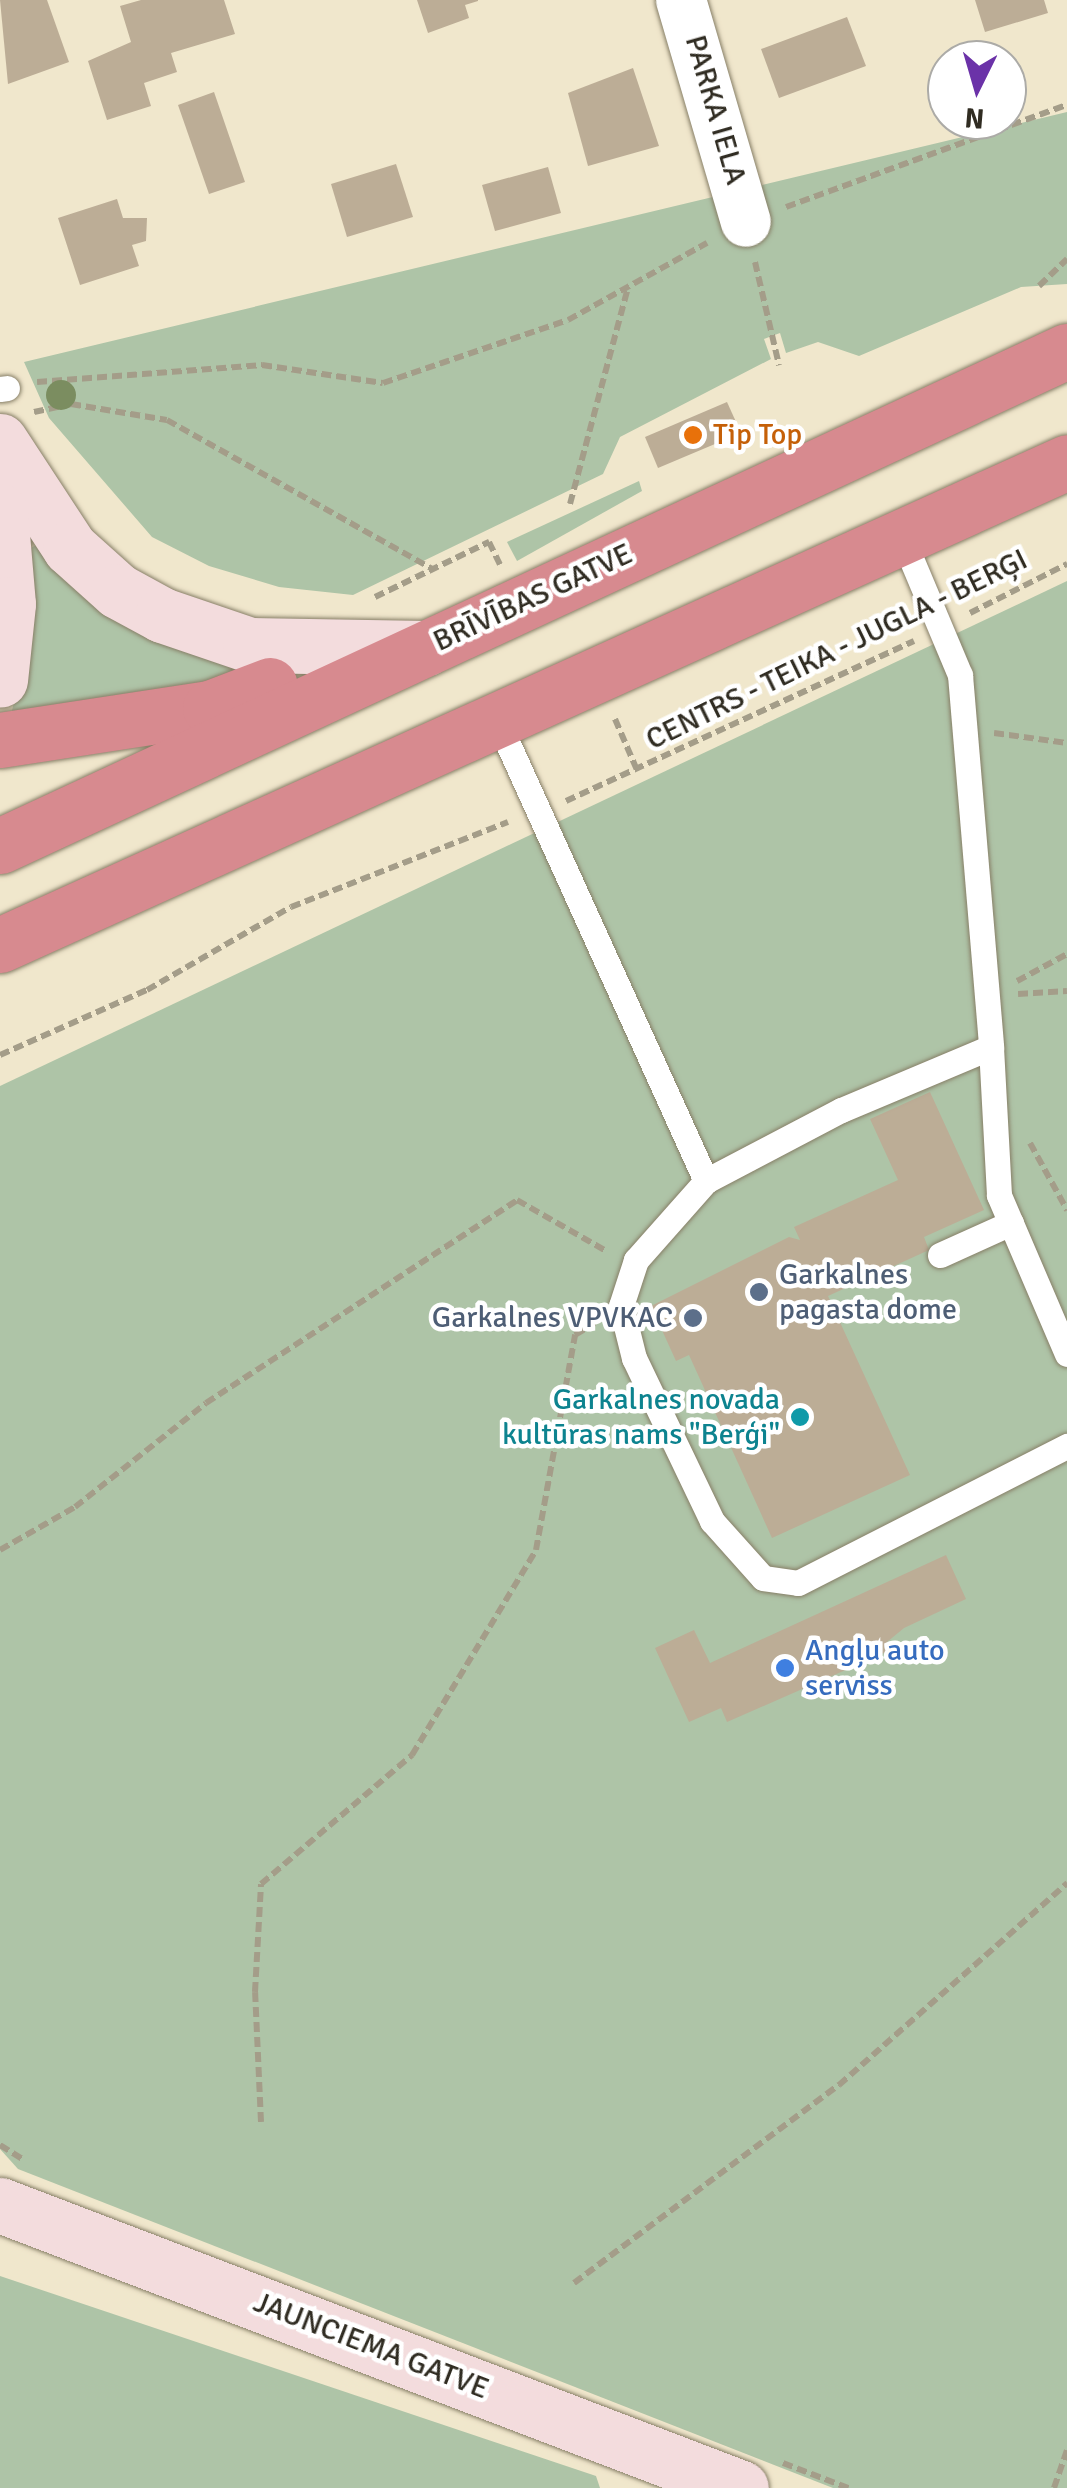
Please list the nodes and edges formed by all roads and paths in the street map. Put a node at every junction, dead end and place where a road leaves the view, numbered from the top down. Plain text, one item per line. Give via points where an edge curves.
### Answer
1 (681, 0) edge
2 (1067, 105) edge
3 (746, 222) junction
4 (1067, 259) edge
5 (628, 286) junction
6 (1039, 286) dead end
7 (1067, 351) edge
8 (779, 365) dead end
9 (4, 388) edge
10 (9, 429) edge
11 (1067, 462) edge
12 (570, 504) dead end
13 (0, 511) edge
14 (902, 537) junction
15 (1067, 564) edge
16 (434, 570) junction
17 (519, 604) junction
18 (362, 626) junction
19 (942, 627) junction
20 (426, 648) junction
21 (597, 677) junction
22 (0, 680) edge
23 (498, 724) junction
24 (968, 730) junction
25 (0, 740) edge
26 (1067, 742) edge
27 (637, 770) junction
28 (542, 812) junction
29 (236, 837) junction
30 (0, 846) edge
31 (0, 945) edge
32 (1067, 954) edge
33 (0, 982) edge
34 (1067, 991) edge
35 (990, 996) junction
36 (992, 1048) junction
37 (0, 1055) edge
38 (706, 1181) junction
39 (1011, 1223) junction
40 (940, 1255) dead end
41 (636, 1260) junction
42 (621, 1306) junction
43 (1067, 1354) edge
44 (1067, 1446) edge
45 (0, 1550) edge
46 (1067, 1883) edge
47 (262, 2122) dead end
48 (0, 2187) edge
49 (0, 2204) edge
50 (0, 2225) edge
51 (61, 2230) junction
52 (574, 2284) dead end
53 (1067, 2450) edge
54 (741, 2488) edge
55 (1054, 2488) edge

1 - 3 street, PARKA IELA
2 - 3 path
3 - 5 path
3 - 8 path
4 - 6 path
5 - 9 path via 568,320 382,383 262,365 86,373
5 - 12 path
7 - 17 highway, BRĪVĪBAS GATVE
9 - 10 path
10 - 16 path via 71,404 166,420
10 - 18 main road via 38,508 118,591 250,646
11 - 14 highway
13 - 22 main road via 8,604
14 - 19 lane
14 - 21 highway
15 - 19 path, CENTRS - TEIKA - JUGLA - BERĢI
16 - 17 path via 489,542
16 - 18 path
17 - 20 highway, BRĪVĪBAS GATVE
18 - 20 main road
18 - 25 highway via 210,708
19 - 24 lane
19 - 27 path, CENTRS - TEIKA - JUGLA - BERĢI
20 - 30 highway, BRĪVĪBAS GATVE
21 - 23 highway
21 - 27 path, CENTRS - TEIKA - JUGLA - BERĢI
23 - 28 lane
23 - 29 highway
24 - 26 path
24 - 35 lane
27 - 28 path
28 - 37 path via 291,907 147,990
28 - 38 lane
29 - 31 highway
29 - 33 highway via 161,903
32 - 35 path
34 - 35 path
35 - 36 lane
36 - 38 lane via 840,1110
36 - 39 lane via 999,1195
38 - 41 lane
39 - 40 lane
39 - 43 lane
41 - 42 lane
41 - 45 path via 585,1245 517,1200 206,1403 75,1507
42 - 44 lane via 634,1358 712,1521 762,1578 798,1583
42 - 47 path via 575,1335 536,1550 412,1755 260,1884 255,1992
46 - 52 path via 839,2084
48 - 51 main road
49 - 51 main road, JAUNCIEMA GATVE
50 - 51 main road
51 - 54 main road, JAUNCIEMA GATVE
53 - 55 path

